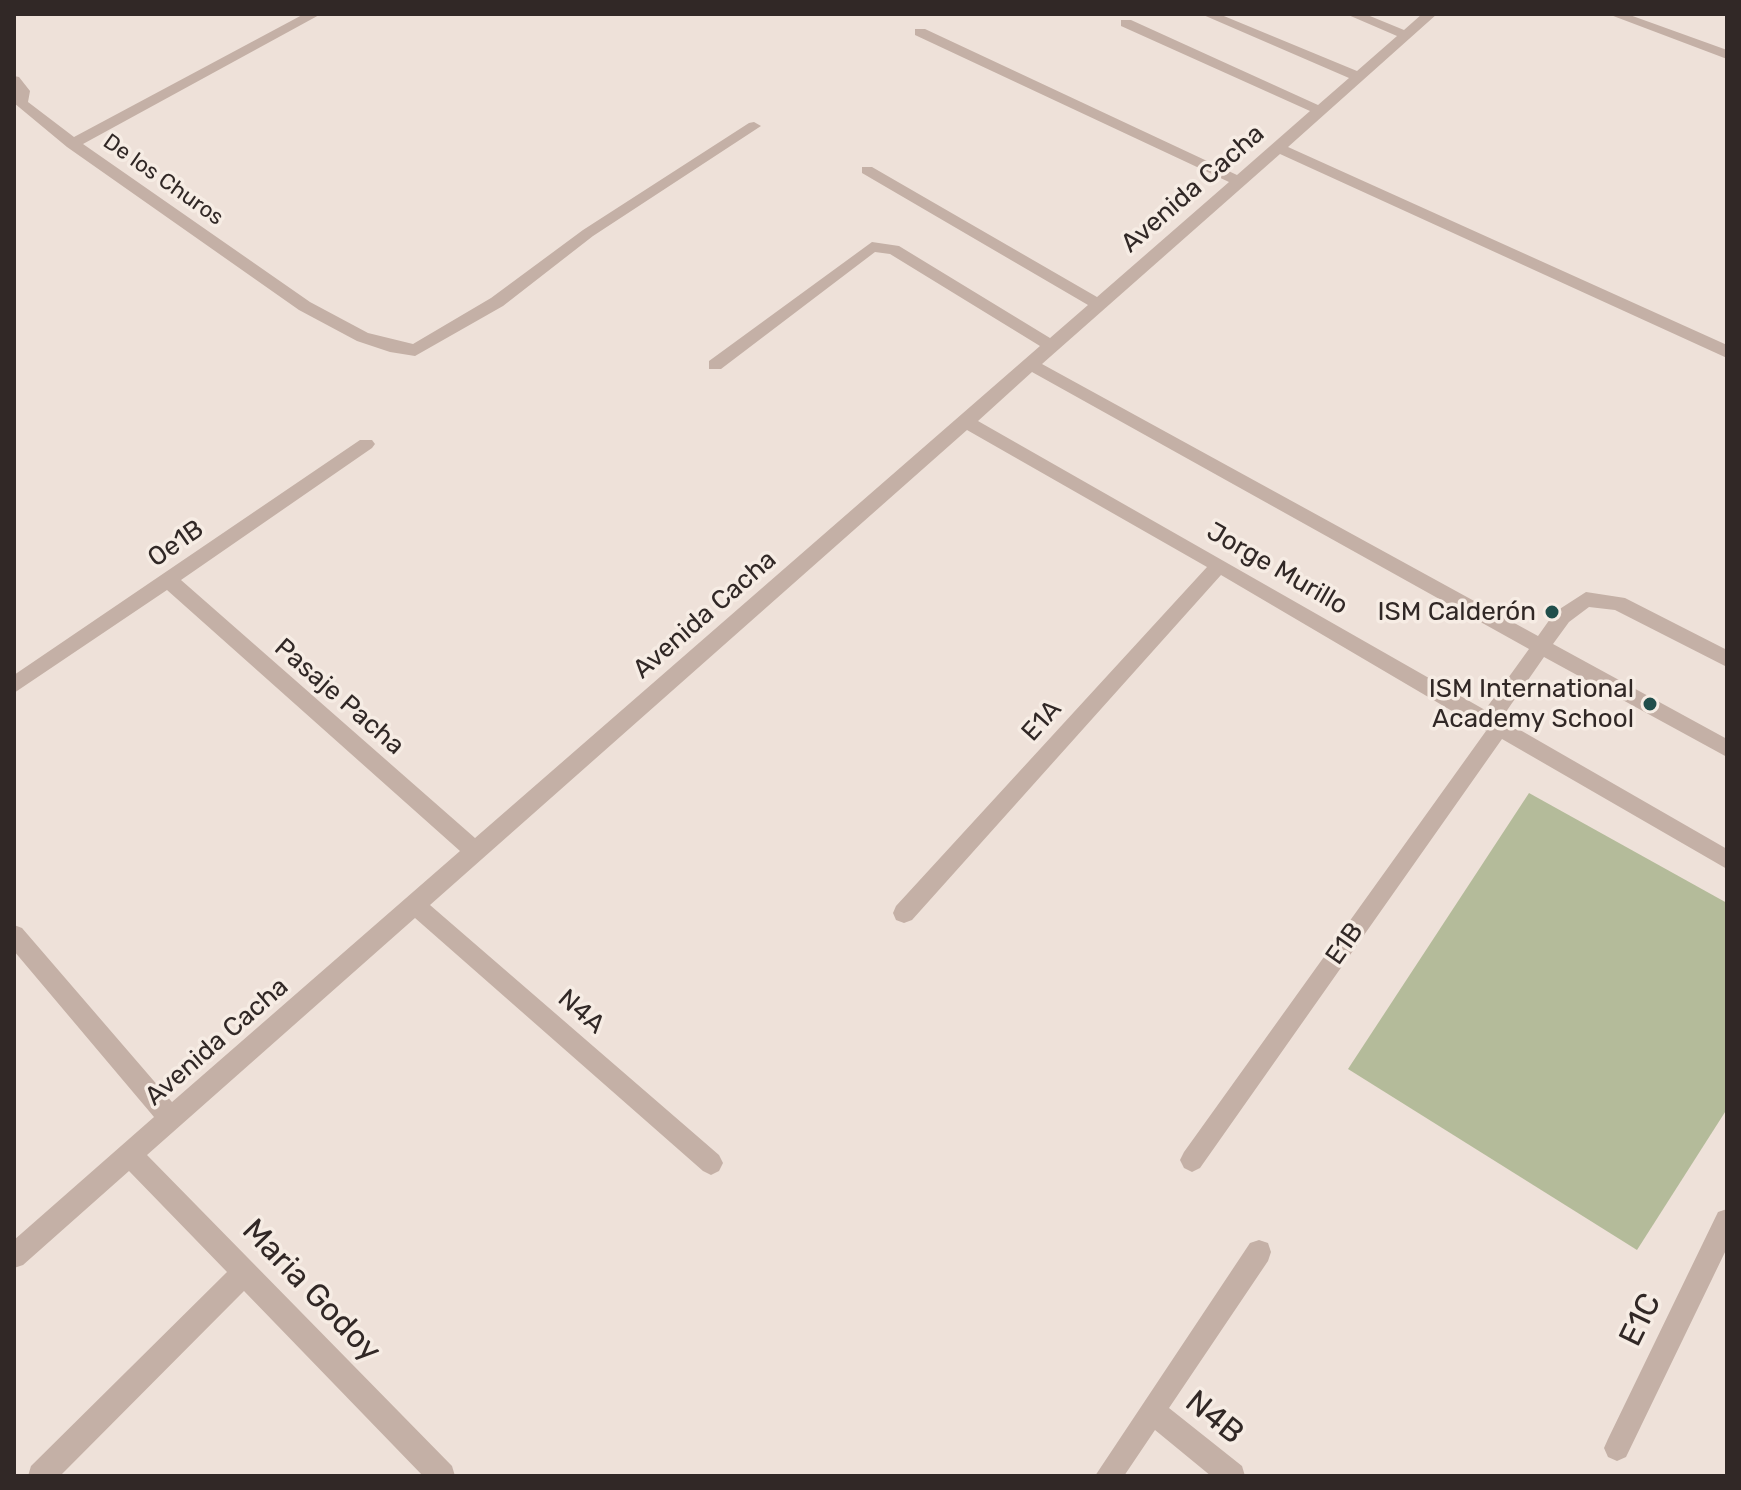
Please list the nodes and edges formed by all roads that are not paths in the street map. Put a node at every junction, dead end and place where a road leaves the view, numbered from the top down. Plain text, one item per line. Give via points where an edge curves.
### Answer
1 (314, 14) edge
2 (1208, 14) edge
3 (1240, 14) edge
4 (1353, 14) edge
5 (1430, 14) edge
6 (1615, 14) edge
7 (1126, 23) dead end
8 (920, 32) dead end
9 (1406, 35) junction
10 (1727, 55) edge
11 (1363, 73) junction
12 (14, 80) edge
13 (18, 104) edge
14 (1321, 111) junction
15 (754, 126) dead end
16 (72, 144) junction
17 (1279, 148) junction
18 (867, 170) dead end
19 (1240, 182) junction
20 (1099, 305) junction
21 (1052, 346) junction
22 (1727, 352) edge
23 (1030, 364) junction
24 (715, 365) dead end
25 (965, 421) junction
26 (366, 444) dead end
27 (1219, 565) junction
28 (169, 581) junction
29 (1543, 645) junction
30 (1727, 659) edge
31 (14, 685) edge
32 (1492, 726) junction
33 (1727, 749) edge
34 (475, 851) junction
35 (1727, 860) edge
36 (414, 904) junction
37 (904, 913) dead end
38 (14, 935) edge
39 (170, 1118) junction
40 (130, 1155) junction
41 (1192, 1160) dead end
42 (711, 1163) dead end
43 (1727, 1221) edge
44 (1259, 1252) dead end
45 (14, 1256) edge
46 (246, 1271) junction
47 (1153, 1412) junction
48 (1617, 1448) dead end
49 (41, 1476) edge
50 (442, 1476) edge
51 (1108, 1476) edge
52 (1232, 1476) edge

1 - 16 street
2 - 11 street
3 - 11 street
4 - 9 street
5 - 9 street, Avenida Cacha
6 - 10 street
7 - 14 street
8 - 19 street
9 - 11 street, Avenida Cacha
11 - 14 street, Avenida Cacha
12 - 13 street, De los Churos via 23,91
13 - 16 street, De los Churos
14 - 17 street, Avenida Cacha
15 - 16 street, De los Churos via 588,233 497,302 415,350 362,336 304,305
17 - 19 street, Avenida Cacha
17 - 22 street
18 - 20 street
19 - 20 street, Avenida Cacha
20 - 21 street, Avenida Cacha
21 - 23 street, Avenida Cacha
21 - 24 street via 882,246 872,247
23 - 25 street, Avenida Cacha
23 - 29 street
25 - 27 street, Jorge Murillo
25 - 34 street, Avenida Cacha
26 - 28 street, Oe1B
27 - 32 street, Jorge Murillo
27 - 37 street, E1A
28 - 31 street, Oe1B
28 - 34 street, Pasaje Pacha
29 - 30 street, E1B via 1575,606 1586,599 1603,599
29 - 32 street, E1B
29 - 33 street
32 - 35 street, Jorge Murillo
32 - 41 street, E1B
34 - 36 street, Avenida Cacha
36 - 39 street, Avenida Cacha
36 - 42 street, N4A
38 - 39 street
39 - 40 street, Avenida Cacha
40 - 45 street, Avenida Cacha
40 - 46 street, Maria Godoy
43 - 48 street, E1C
44 - 47 street
46 - 49 street
46 - 50 street, Maria Godoy
47 - 51 street
47 - 52 street, N4B

